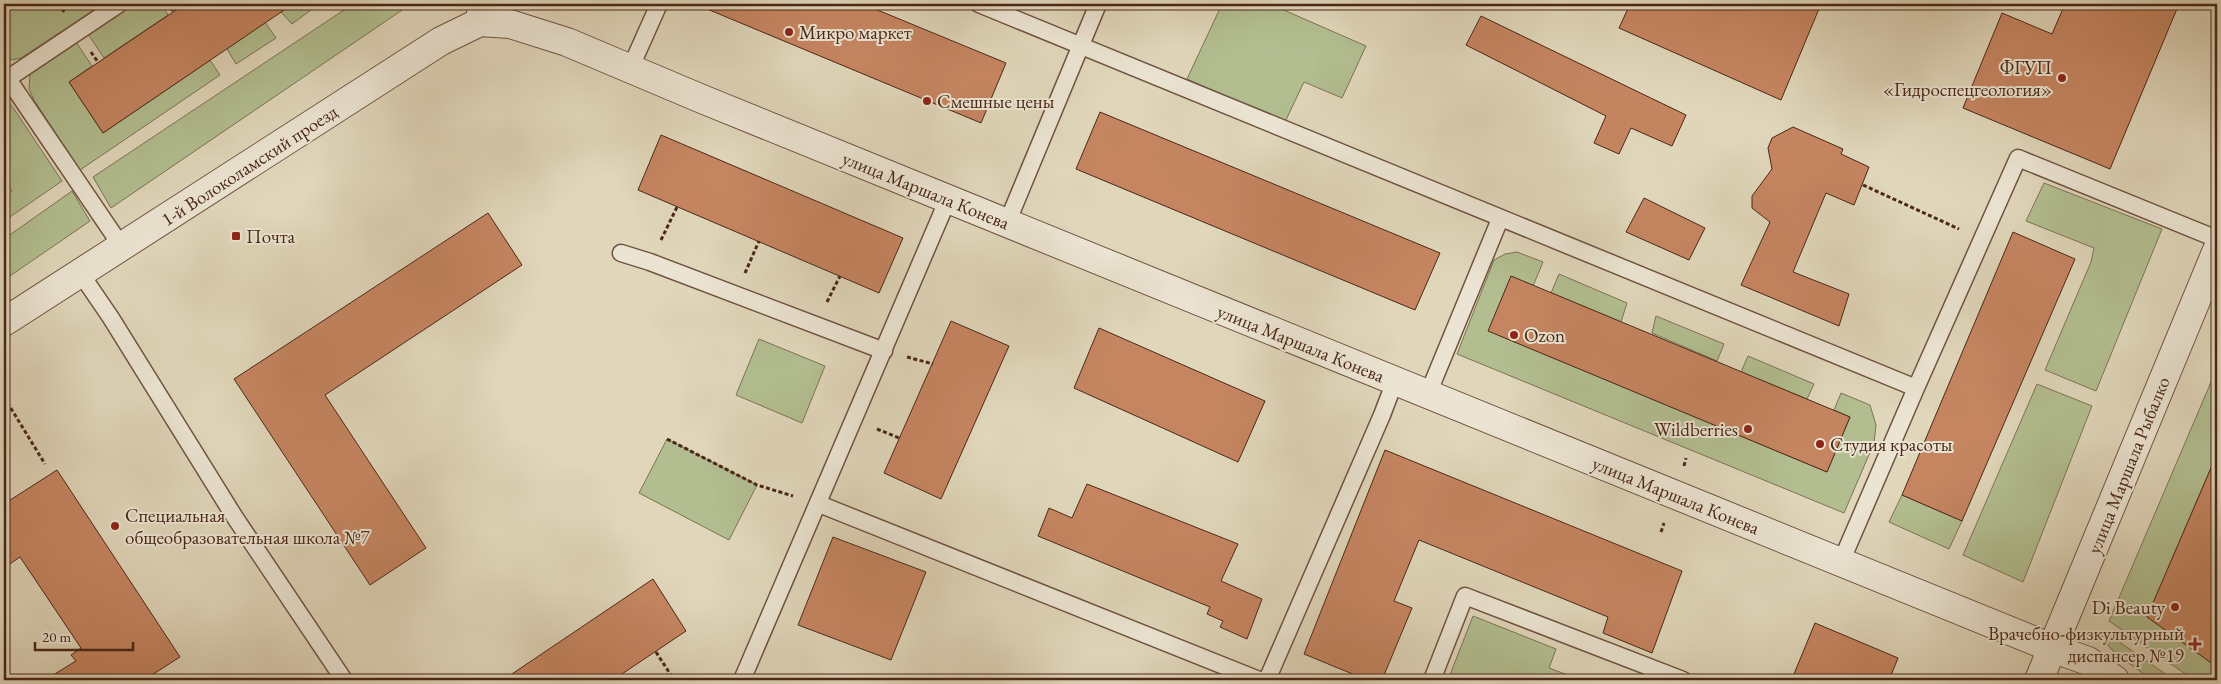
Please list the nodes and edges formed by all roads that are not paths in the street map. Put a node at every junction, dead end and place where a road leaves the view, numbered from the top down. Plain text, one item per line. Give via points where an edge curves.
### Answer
1 (118, 4) edge
2 (658, 4) edge
3 (980, 4) edge
4 (1098, 4) edge
5 (481, 13) edge
6 (1080, 47) junction
7 (630, 69) junction
8 (5, 77) edge
9 (948, 199) junction
10 (1500, 218) junction
11 (1006, 223) junction
12 (2217, 238) edge
13 (122, 247) junction
14 (2217, 250) edge
15 (621, 253) dead end
16 (81, 274) junction
17 (4, 322) edge
18 (884, 351) junction
19 (1395, 381) junction
20 (1916, 388) junction
21 (1428, 394) junction
22 (819, 504) junction
23 (1841, 562) junction
24 (2052, 648) junction
25 (344, 680) edge
26 (742, 680) edge
27 (1259, 680) edge
28 (1267, 680) edge
29 (1432, 680) edge
30 (1683, 680) edge
31 (2039, 680) edge
32 (2116, 680) edge

1 - 8 lane
2 - 7 lane
3 - 6 lane
4 - 6 lane
5 - 7 street, улица Маршала Конева via 567,42
5 - 13 street, 1-й Волоколамский проезд
6 - 10 lane
6 - 11 lane
7 - 9 street, улица Маршала Конева
8 - 13 lane
9 - 11 street, улица Маршала Конева
9 - 18 lane
10 - 20 lane
10 - 21 lane
11 - 19 street, улица Маршала Конева
12 - 20 lane via 2018,158
13 - 16 street, 1-й Волоколамский проезд
14 - 24 street, улица Маршала Рыбалко
15 - 18 lane
16 - 17 street, 1-й Волоколамский проезд
16 - 25 lane via 234,516
18 - 22 lane
19 - 21 street, улица Маршала Конева
19 - 28 lane
20 - 23 lane
21 - 23 street, улица Маршала Конева
22 - 26 lane
22 - 27 lane
23 - 24 street, улица Маршала Конева
24 - 31 street, улица Маршала Рыбалко
24 - 32 street, улица Маршала Конева via 2088,661
29 - 30 lane via 1465,596

